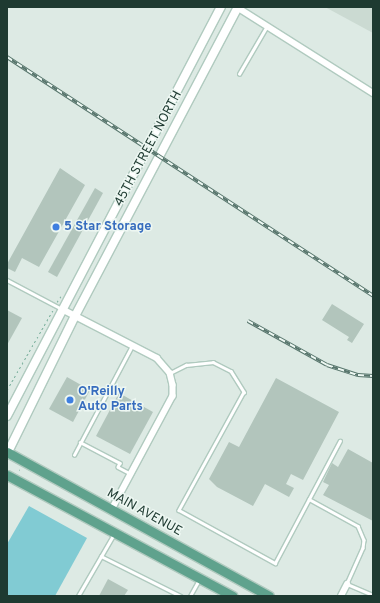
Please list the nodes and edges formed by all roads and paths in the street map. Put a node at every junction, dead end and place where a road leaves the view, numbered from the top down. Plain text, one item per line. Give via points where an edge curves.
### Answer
1 (221, 7) edge
2 (238, 7) edge
3 (267, 26) junction
4 (239, 74) dead end
5 (373, 94) edge
6 (7, 280) edge
7 (62, 309) junction
8 (52, 312) dead end
9 (75, 316) junction
10 (133, 346) junction
11 (170, 373) junction
12 (7, 390) edge
13 (7, 416) edge
14 (340, 441) dead end
15 (80, 442) junction
16 (7, 452) edge
17 (74, 455) dead end
18 (132, 474) junction
19 (7, 475) edge
20 (309, 499) junction
21 (112, 510) junction
22 (114, 533) junction
23 (101, 556) junction
24 (200, 578) junction
25 (347, 584) junction
26 (373, 595) edge
27 (78, 596) edge
28 (181, 596) edge
29 (190, 596) edge
30 (233, 596) edge
31 (269, 596) edge
32 (341, 596) edge

1 - 7 main road, 45TH STREET NORTH
2 - 3 street
2 - 9 main road, 45TH STREET NORTH
3 - 4 lane
3 - 5 street
6 - 7 lane
7 - 9 street
7 - 13 main road, 45TH STREET NORTH
8 - 12 path
9 - 10 street
9 - 16 main road, 45TH STREET NORTH
10 - 11 street via 157,358
10 - 15 lane
11 - 18 street via 173,396
11 - 20 lane via 186,365 213,362 231,371 244,392 179,510 275,563
14 - 20 lane
15 - 17 lane
15 - 18 lane via 120,463 118,467
16 - 21 main road, MAIN AVENUE
18 - 21 street
19 - 22 main road
20 - 25 lane via 358,526 362,533 363,548
21 - 31 main road, MAIN AVENUE
22 - 23 lane
22 - 24 main road
23 - 27 lane
23 - 28 lane
24 - 29 lane
24 - 30 main road
25 - 26 lane
25 - 32 street

